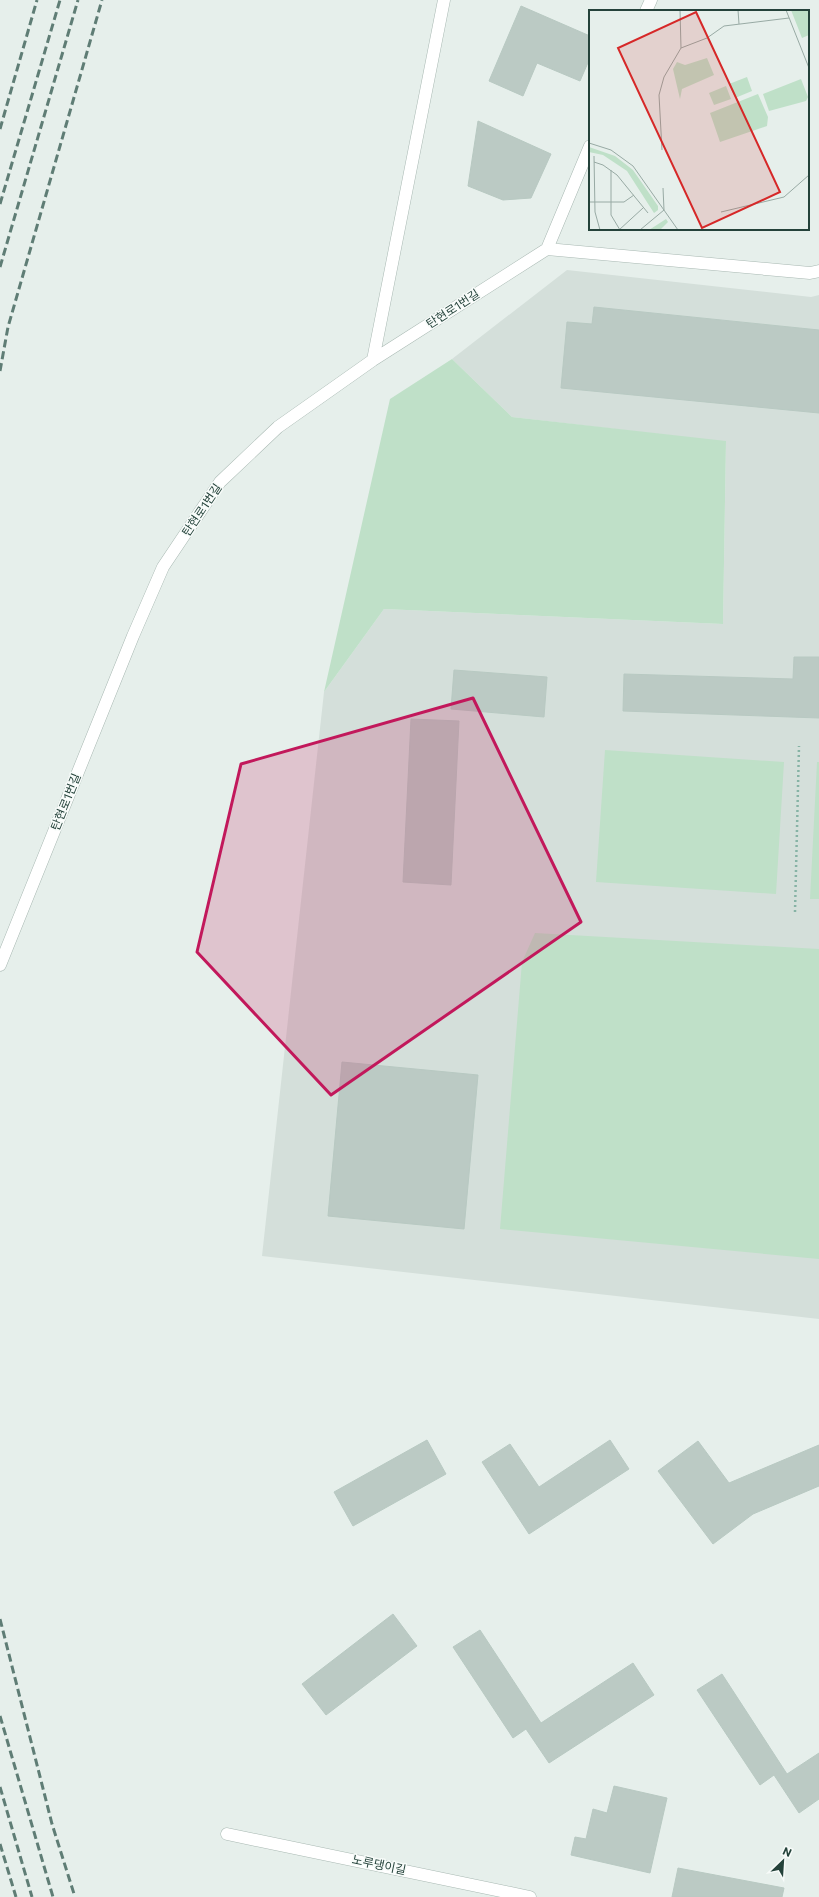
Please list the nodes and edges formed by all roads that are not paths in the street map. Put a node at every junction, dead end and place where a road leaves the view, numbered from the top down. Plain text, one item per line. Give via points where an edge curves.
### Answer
1 (444, 0) edge
2 (651, 0) edge
3 (646, 10) edge
4 (589, 148) edge
5 (547, 249) junction
6 (819, 271) edge
7 (373, 360) junction
8 (0, 965) edge
9 (228, 1834) dead end
10 (530, 1897) edge

1 - 7 street
2 - 3 street
4 - 5 street
5 - 6 street via 810,273
5 - 7 street, 탄현로1번길
7 - 8 street, 탄현로1번길 via 278,427 220,482 163,567
9 - 10 street, 노루댕이길

